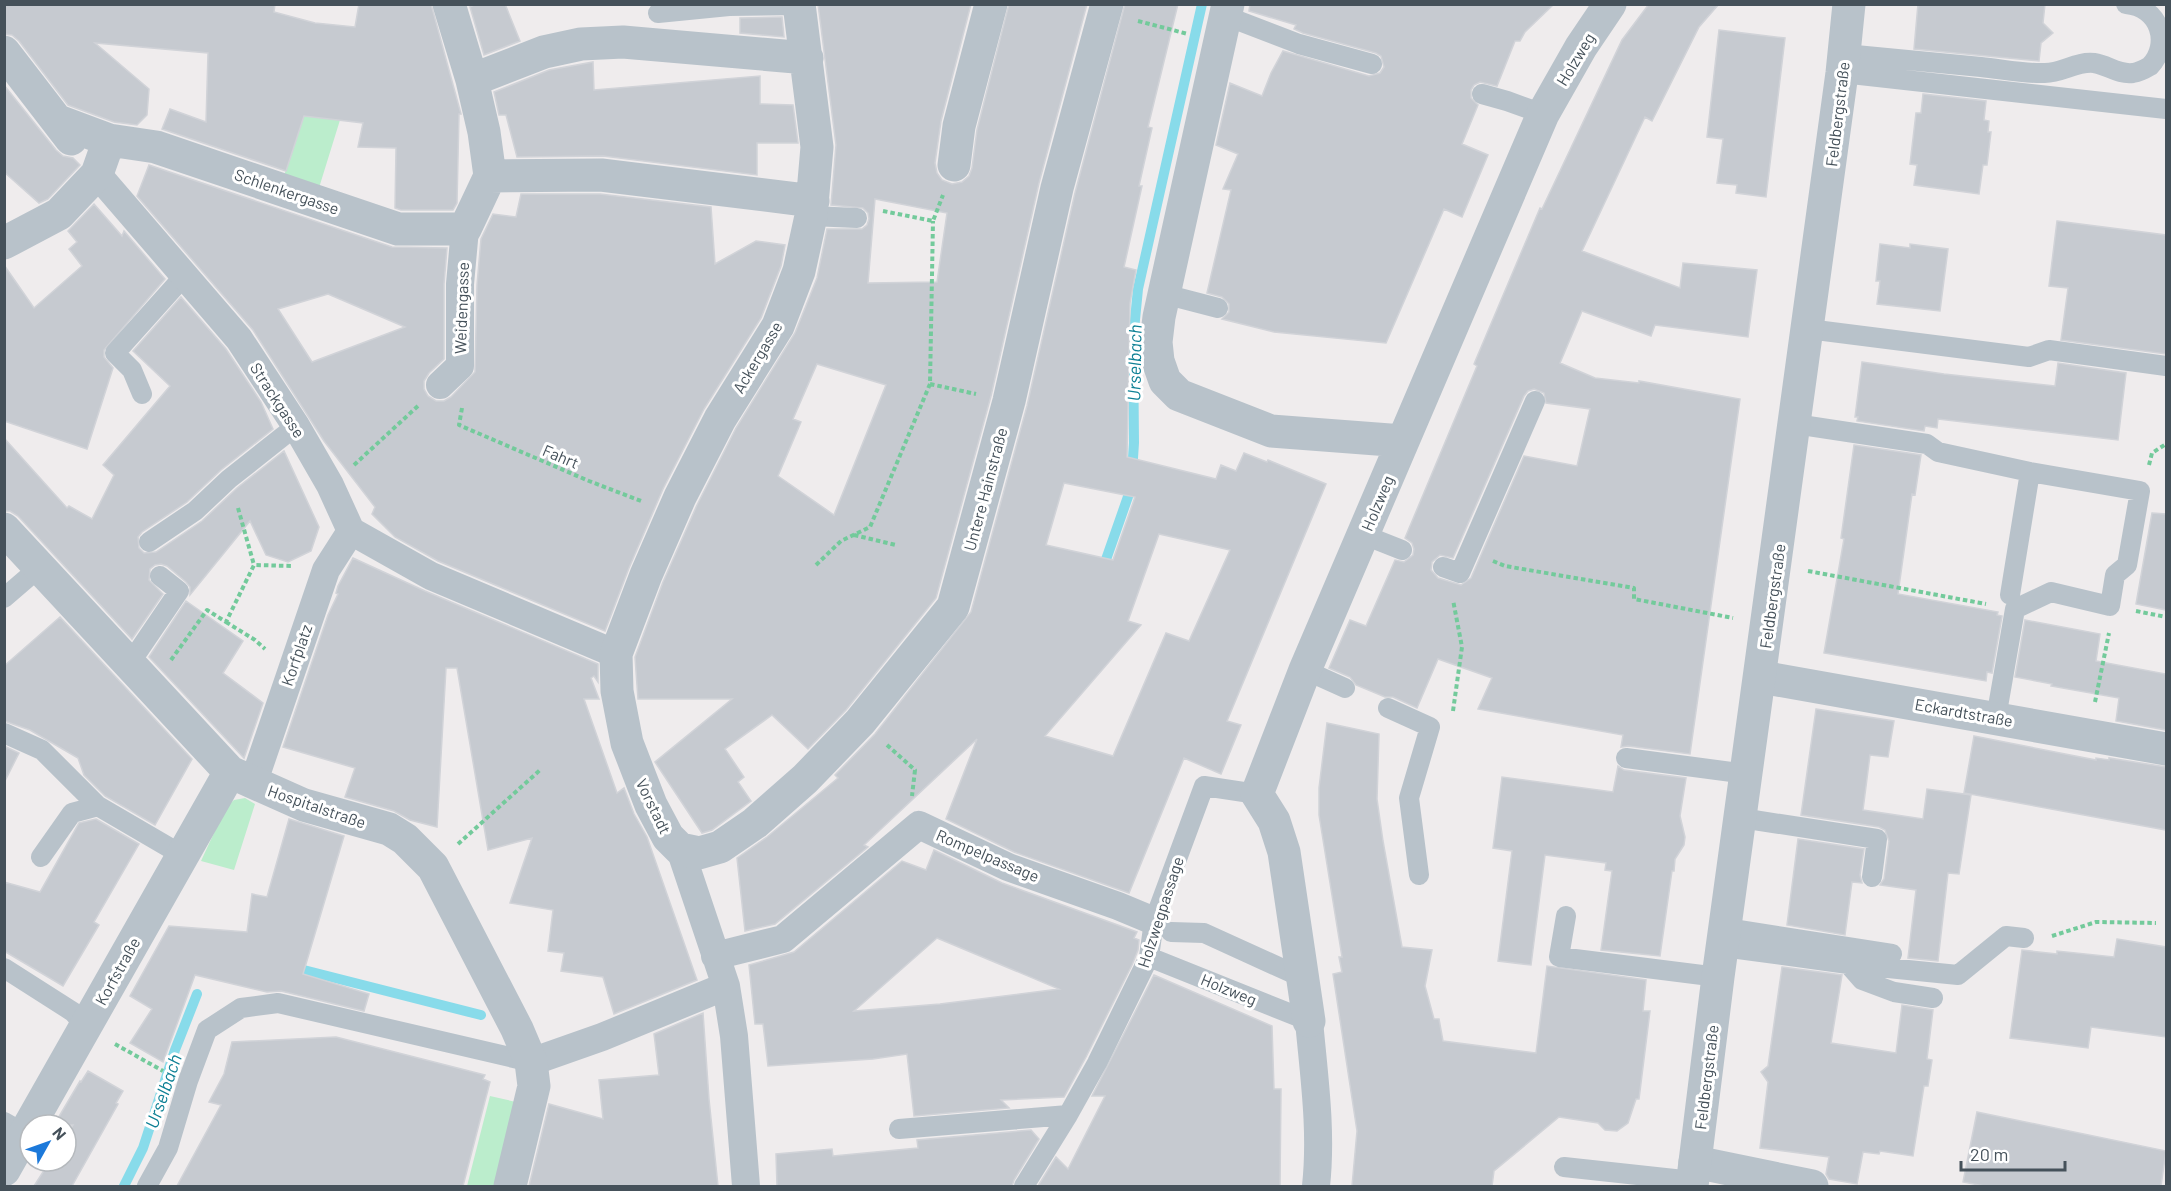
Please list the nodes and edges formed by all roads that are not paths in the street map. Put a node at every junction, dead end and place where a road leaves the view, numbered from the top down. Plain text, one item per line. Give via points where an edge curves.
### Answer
1 (449, 4) edge
2 (992, 4) edge
3 (1610, 4) edge
4 (1849, 4) edge
5 (2126, 4) edge
6 (799, 5) edge
7 (1106, 8) edge
8 (1227, 10) edge
9 (658, 13) dead end
10 (4, 52) edge
11 (807, 58) junction
12 (1843, 63) junction
13 (1372, 64) dead end
14 (472, 80) junction
15 (1482, 94) dead end
16 (2166, 109) edge
17 (1543, 114) junction
18 (58, 121) junction
19 (109, 140) junction
20 (954, 165) road end
21 (97, 174) junction
22 (490, 176) junction
23 (812, 208) junction
24 (856, 219) road end
25 (465, 229) junction
26 (4, 243) edge
27 (185, 275) junction
28 (1164, 294) junction
29 (1218, 308) dead end
30 (1808, 329) junction
31 (2166, 366) edge
32 (440, 386) road end
33 (142, 394) dead end
34 (1535, 401) dead end
35 (1795, 424) junction
36 (296, 426) junction
37 (1403, 441) junction
38 (2030, 472) junction
39 (4, 529) edge
40 (351, 531) junction
41 (1364, 535) junction
42 (149, 542) dead end
43 (1402, 550) dead end
44 (39, 567) junction
45 (1451, 570) road end
46 (160, 576) dead end
47 (4, 598) edge
48 (2013, 602) junction
49 (616, 654) junction
50 (128, 662) junction
51 (1305, 670) junction
52 (1761, 677) junction
53 (1345, 688) dead end
54 (1388, 708) dead end
55 (1996, 718) junction
56 (4, 733) edge
57 (2166, 749) edge
58 (1626, 758) dead end
59 (1747, 774) junction
60 (241, 778) junction
61 (1257, 794) junction
62 (98, 806) junction
63 (1741, 818) junction
64 (680, 849) junction
65 (182, 855) junction
66 (41, 857) dead end
67 (1419, 875) dead end
68 (1872, 877) dead end
69 (1566, 916) dead end
70 (1162, 926) junction
71 (2024, 938) road end
72 (1722, 951) junction
73 (1892, 954) dead end
74 (715, 956) junction
75 (1149, 957) junction
76 (1848, 964) junction
77 (4, 968) edge
78 (1303, 978) junction
79 (726, 986) junction
80 (1933, 998) dead end
81 (1309, 1021) junction
82 (86, 1027) junction
83 (531, 1062) junction
84 (1068, 1115) junction
85 (15, 1128) edge
86 (899, 1129) dead end
87 (1564, 1167) dead end
88 (4, 1170) edge
89 (1693, 1176) edge
90 (147, 1186) edge
91 (510, 1186) edge
92 (746, 1186) edge
93 (1024, 1186) edge
94 (1316, 1186) edge
95 (1812, 1186) edge

1 - 14 street
2 - 20 street via 959,126
3 - 17 street, Holzweg
4 - 12 street, Feldbergstraße
5 - 12 lane via 2155,15 2166,39 2165,50 2157,61 2133,73 2093,63 2046,73
6 - 9 lane
6 - 11 street, Ackergasse
7 - 64 street, Untere Hainstraße via 1057,188 1009,401 953,607 860,722 805,779 755,823 720,847 699,853
8 - 13 lane via 1299,44
8 - 28 street
10 - 18 street, Strackgasse
11 - 14 street via 622,42 581,44 544,52
11 - 23 street, Ackergasse via 817,147
12 - 16 lane
12 - 30 street, Feldbergstraße
14 - 22 street
15 - 17 lane
17 - 37 street, Holzweg
18 - 19 street, Schlenkergasse
18 - 21 street, Strackgasse
19 - 21 street
19 - 25 street, Schlenkergasse via 156,147 398,229
21 - 26 street via 59,214
21 - 27 street, Strackgasse
22 - 23 street via 601,175
22 - 25 street, Weidengasse
23 - 24 lane
23 - 49 street, Ackergasse via 799,271 778,326 720,419 673,512
25 - 32 street, Weidengasse via 460,366
27 - 33 lane via 115,353 132,370
27 - 36 street, Strackgasse via 239,339
28 - 29 lane
28 - 37 street via 1156,342 1158,361 1165,381 1179,395 1271,431
30 - 31 lane via 2029,357 2049,350
30 - 35 street, Feldbergstraße
34 - 45 lane via 1471,550
35 - 38 lane via 1927,444 1938,452
35 - 52 street, Feldbergstraße
36 - 40 street, Strackgasse
36 - 42 lane via 195,511
37 - 41 street, Holzweg
38 - 48 lane
38 - 48 lane via 2140,491 2127,565 2115,575 2110,606 2051,592
39 - 44 street, Hospitalstraße
40 - 49 street via 431,576
40 - 60 street, Korfplatz via 326,570 292,666
41 - 43 lane
41 - 51 street, Holzweg
44 - 47 lane
44 - 50 street, Hospitalstraße
46 - 50 lane via 179,591
48 - 55 lane
49 - 64 street, Vorstadt via 617,691 631,753 651,805 668,837
50 - 60 street, Hospitalstraße
51 - 53 lane
51 - 61 street, Holzweg
52 - 55 street, Eckardtstraße
52 - 59 street, Feldbergstraße
54 - 67 lane via 1430,727 1409,798
55 - 57 street, Eckardtstraße
56 - 62 lane via 42,750
58 - 59 lane
59 - 63 street, Feldbergstraße
60 - 65 street, Korfstraße
60 - 83 street, Hospitalstraße via 304,805 389,829 405,838 433,867
61 - 70 lane, Holzwegpassage via 1203,786
61 - 78 street via 1274,820 1284,852
62 - 65 lane
62 - 66 lane via 72,813
63 - 68 lane via 1876,838
63 - 72 street, Feldbergstraße
64 - 74 street, Vorstadt
65 - 82 street, Korfstraße
69 - 72 lane via 1559,957
70 - 74 street, Rompelpassage via 1008,867 919,825 783,939
70 - 75 lane, Holzwegpassage
70 - 78 lane via 1204,933
71 - 76 lane via 2006,936 1958,975
72 - 73 lane
72 - 76 lane
72 - 89 street, Feldbergstraße
74 - 79 street, Vorstadt
75 - 81 lane, Holzweg
75 - 84 lane, Holzwegpassage
76 - 80 lane via 1862,980 1893,992
77 - 82 lane via 74,1012
78 - 81 street
79 - 83 street
79 - 92 street, Vorstadt
81 - 94 street via 1318,1116
82 - 85 street, Korfstraße
83 - 90 lane via 278,1003 241,1008 207,1030 168,1148
83 - 91 street, Hospitalstraße via 534,1086
84 - 86 lane
84 - 93 lane, Holzwegpassage
85 - 88 street, Korfstraße
87 - 89 lane
89 - 95 street

